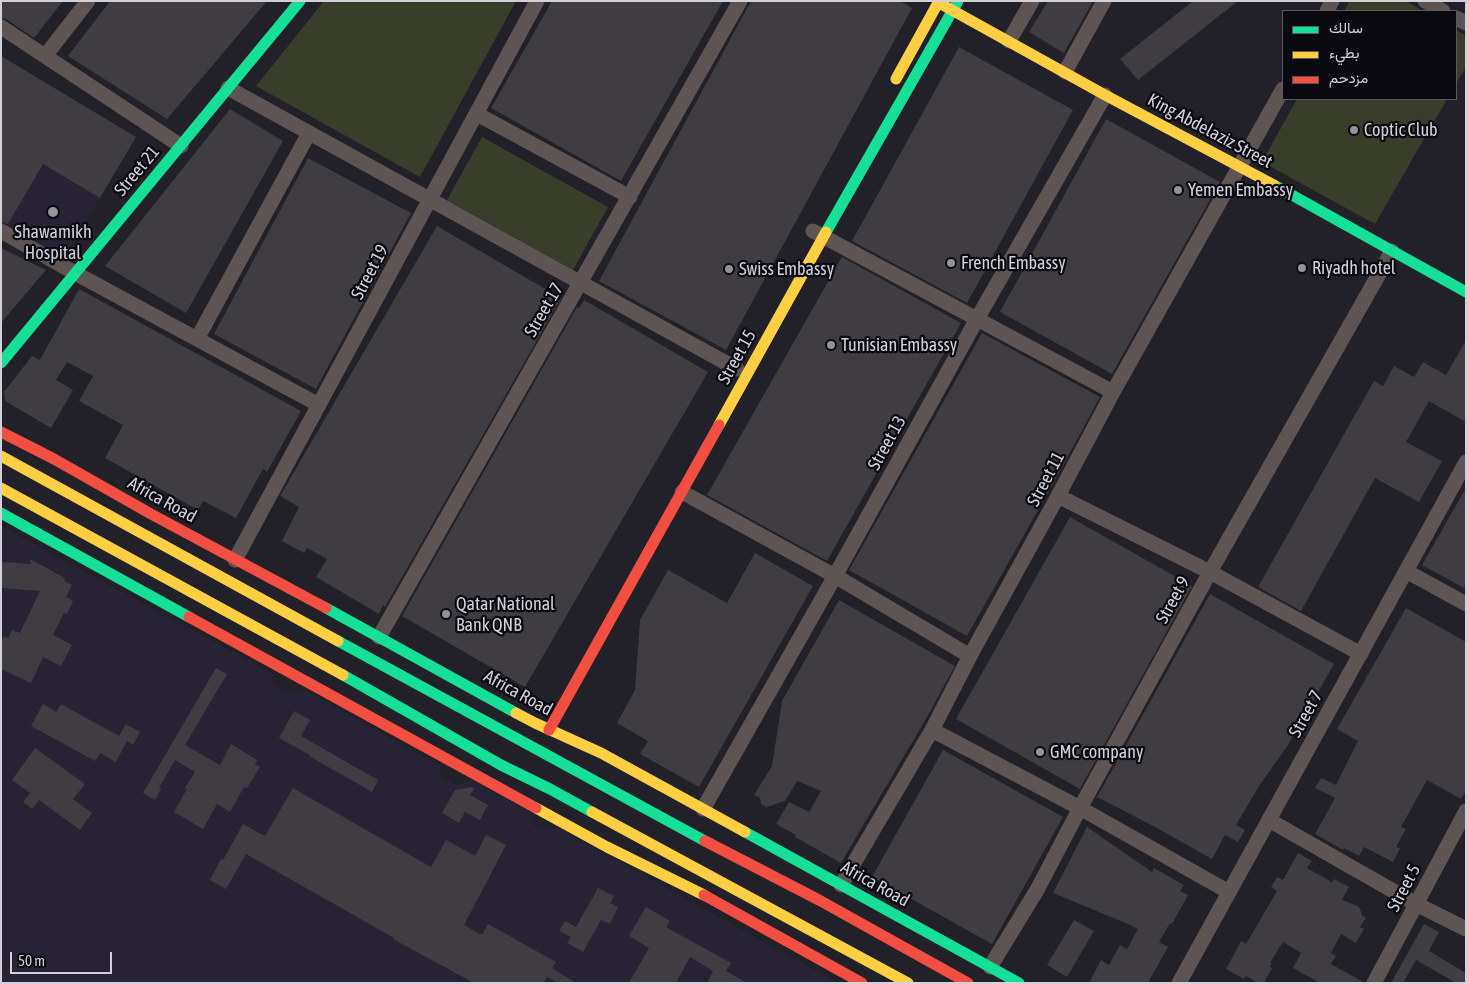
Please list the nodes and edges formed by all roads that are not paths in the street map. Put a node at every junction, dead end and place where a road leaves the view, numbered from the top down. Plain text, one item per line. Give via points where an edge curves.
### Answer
1 (88, 1) edge
2 (300, 1) edge
3 (537, 1) edge
4 (740, 1) edge
5 (1032, 1) edge
6 (1104, 1) edge
7 (1424, 1) edge
8 (938, 2) edge
9 (955, 6) edge
10 (1441, 10) edge
11 (1, 27) edge
12 (1009, 41) junction
13 (45, 56) junction
14 (1065, 72) junction
15 (228, 88) junction
16 (1282, 91) edge
17 (888, 92) dead end
18 (1105, 95) junction
19 (477, 114) junction
20 (309, 133) junction
21 (181, 146) junction
22 (1240, 166) junction
23 (630, 197) junction
24 (430, 200) junction
25 (1, 231) edge
26 (816, 232) junction
27 (1392, 251) junction
28 (75, 274) junction
29 (581, 283) junction
30 (1466, 292) edge
31 (977, 319) junction
32 (197, 339) junction
33 (751, 343) dead end
34 (1, 363) edge
35 (737, 369) junction
36 (1113, 392) junction
37 (319, 405) junction
38 (1, 432) edge
39 (1, 456) edge
40 (1466, 462) edge
41 (1, 488) edge
42 (682, 492) junction
43 (1058, 496) junction
44 (1, 513) edge
45 (151, 514) junction
46 (140, 533) junction
47 (235, 560) junction
48 (1406, 571) junction
49 (1210, 572) junction
50 (835, 576) junction
51 (615, 588) dead end
52 (1466, 604) edge
53 (379, 637) junction
54 (1361, 654) junction
55 (970, 656) junction
56 (549, 730) junction
57 (932, 730) junction
58 (514, 737) junction
59 (508, 757) junction
60 (563, 764) junction
61 (550, 789) junction
62 (1080, 808) junction
63 (703, 809) junction
64 (1466, 811) edge
65 (1269, 820) junction
66 (841, 886) junction
67 (1229, 892) junction
68 (1416, 904) junction
69 (1466, 929) edge
70 (990, 967) junction
71 (862, 983) edge
72 (908, 983) edge
73 (968, 983) edge
74 (1019, 983) edge
75 (1179, 983) edge
76 (1374, 983) edge

1 - 13 street
2 - 15 main road, Street 21
3 - 19 street, Street 19
4 - 23 street, Street 17
5 - 12 street
6 - 14 street
7 - 10 street
8 - 9 main road, King Abdelaziz Street
8 - 17 main road
9 - 12 main road, King Abdelaziz Street
9 - 26 main road, Street 15
11 - 13 street
12 - 14 main road, King Abdelaziz Street
13 - 21 street
14 - 18 main road, King Abdelaziz Street
15 - 20 street
15 - 21 main road, Street 21
16 - 22 street, Street 11
18 - 22 main road, King Abdelaziz Street
18 - 31 street, Street 13
19 - 23 street
19 - 24 street, Street 19
20 - 24 street
20 - 32 street
21 - 28 main road, Street 21
22 - 27 main road, King Abdelaziz Street
22 - 36 street, Street 11
23 - 29 street, Street 17
24 - 29 street
24 - 37 street, Street 19
25 - 28 street
26 - 31 street
26 - 42 main road, Street 15
27 - 30 main road, King Abdelaziz Street
27 - 49 street, Street 9
28 - 32 street
28 - 34 main road, Street 21
29 - 35 street
29 - 53 street, Street 17
31 - 36 street
31 - 50 street, Street 13
32 - 37 street
33 - 35 main road, Street 15
35 - 51 main road, Street 15
36 - 43 street, Street 11
37 - 47 street, Street 19
38 - 45 main road, Africa Road
39 - 46 main road
40 - 48 street, Street 7
41 - 59 main road via 330,668
42 - 50 street
42 - 56 main road, Street 15
43 - 49 street
43 - 55 street, Street 11
44 - 71 main road via 607,847 692,888
45 - 46 main road
45 - 47 main road, Africa Road
46 - 58 main road
47 - 53 main road, Africa Road
48 - 52 street
48 - 54 street, Street 7
49 - 54 street
49 - 62 street, Street 9
50 - 55 street
50 - 63 street, Street 13
53 - 56 main road, Africa Road via 537,719
54 - 65 street, Street 7
55 - 57 street, Street 11
56 - 63 main road, Africa Road via 601,753
57 - 62 street
57 - 66 street, Street 11
58 - 59 main road
58 - 60 main road
59 - 61 main road
60 - 61 main road via 551,766 546,774 546,784
60 - 73 main road
61 - 72 main road
62 - 67 street
62 - 70 street, Street 9 via 1037,890
63 - 66 main road, Africa Road
64 - 68 street, Street 5
65 - 67 street, Street 7
65 - 68 street
66 - 70 main road, Africa Road
67 - 75 street, Street 7
68 - 69 street
68 - 76 street, Street 5
70 - 74 main road, Africa Road

